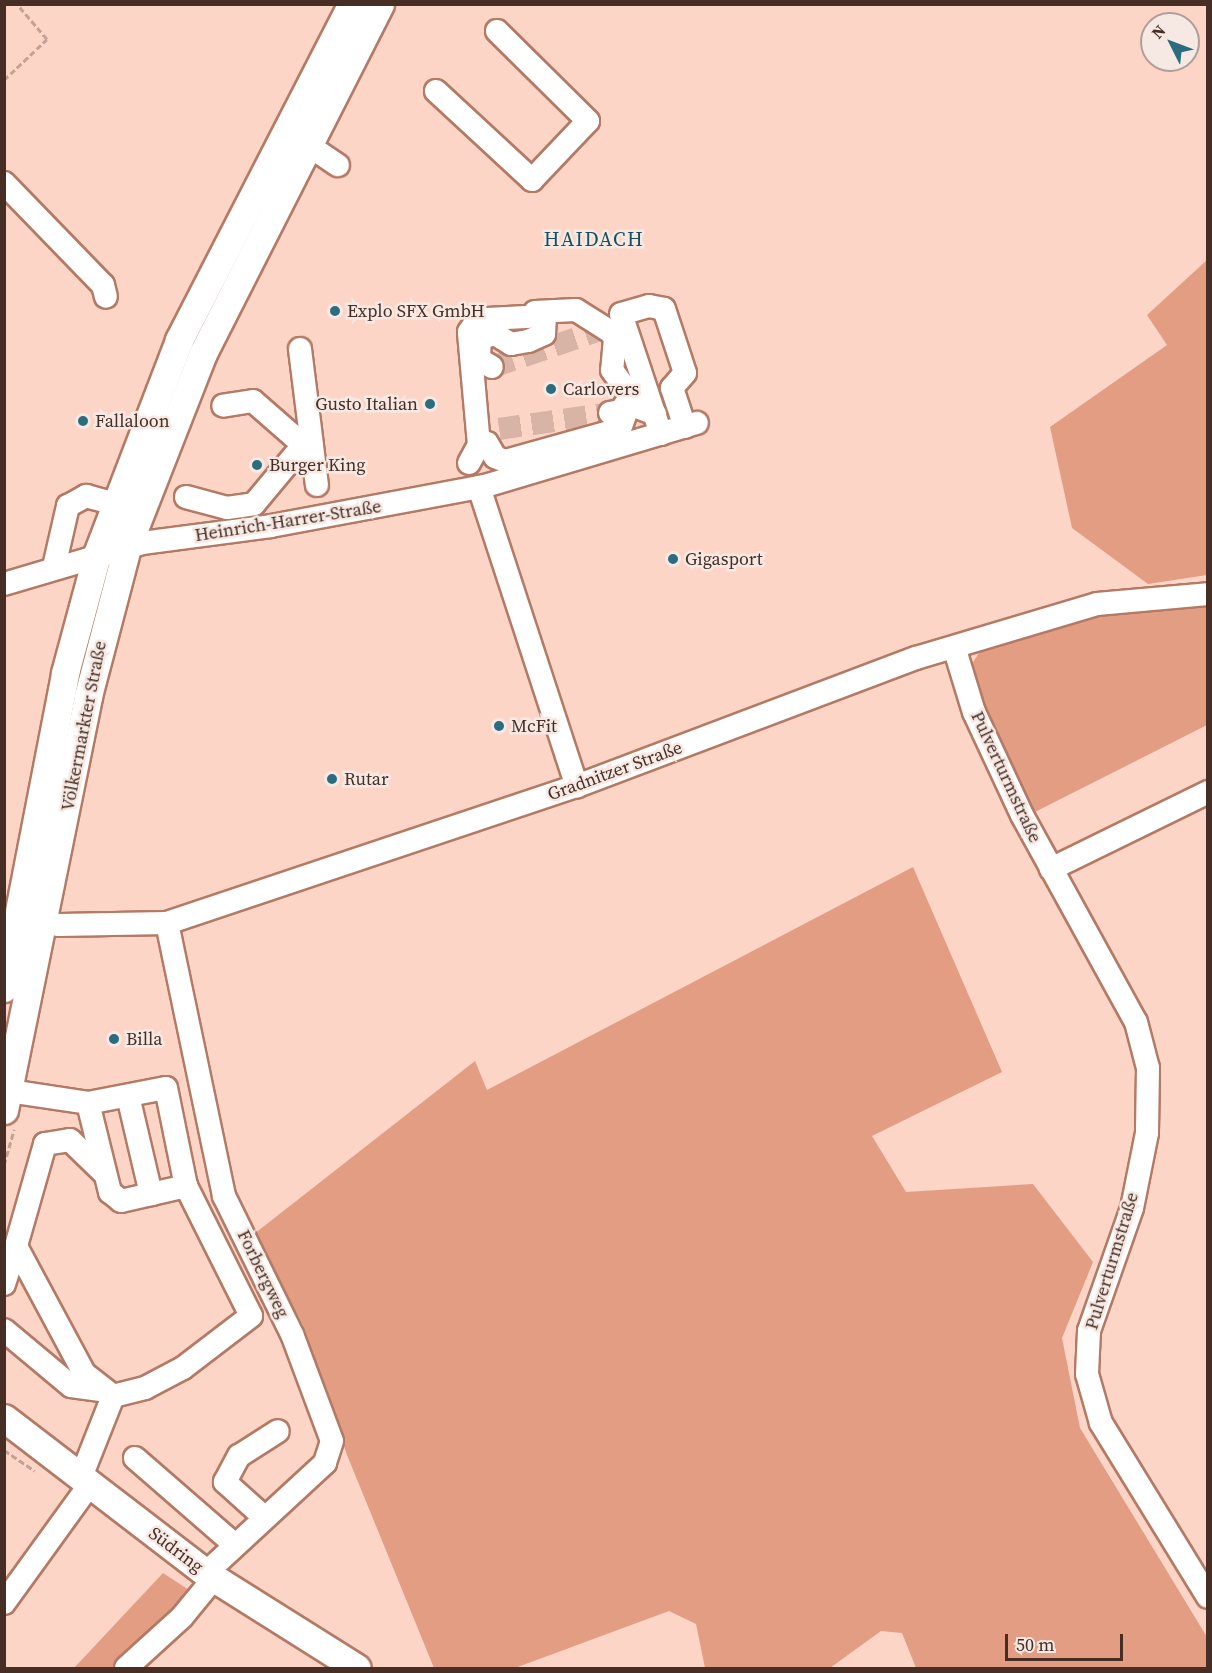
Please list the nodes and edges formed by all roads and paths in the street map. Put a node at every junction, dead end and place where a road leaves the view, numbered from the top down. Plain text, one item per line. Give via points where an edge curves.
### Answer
1 (17, 4) edge
2 (370, 6) edge
3 (497, 31) dead end
4 (4, 80) edge
5 (436, 91) dead end
6 (284, 132) junction
7 (308, 145) junction
8 (338, 165) dead end
9 (4, 183) edge
10 (217, 260) junction
11 (242, 272) junction
12 (106, 297) dead end
13 (535, 312) junction
14 (510, 316) junction
15 (501, 338) junction
16 (179, 340) junction
17 (454, 348) dead end
18 (300, 349) dead end
19 (202, 353) junction
20 (492, 367) dead end
21 (223, 406) dead end
22 (620, 409) junction
23 (658, 424) junction
24 (488, 439) junction
25 (317, 485) dead end
26 (479, 487) junction
27 (186, 497) dead end
28 (115, 504) junction
29 (127, 547) junction
30 (97, 554) junction
31 (54, 567) junction
32 (4, 584) edge
33 (1208, 594) edge
34 (955, 650) junction
35 (577, 786) junction
36 (1208, 792) edge
37 (1051, 869) junction
38 (46, 923) junction
39 (167, 923) junction
40 (13, 929) edge
41 (4, 988) edge
42 (128, 1096) junction
43 (7, 1100) edge
44 (88, 1103) junction
45 (105, 1174) junction
46 (186, 1186) junction
47 (151, 1194) junction
48 (16, 1246) junction
49 (4, 1284) edge
50 (4, 1330) edge
51 (106, 1393) junction
52 (4, 1418) edge
53 (278, 1431) dead end
54 (135, 1458) dead end
55 (85, 1480) junction
56 (265, 1518) junction
57 (235, 1545) junction
58 (210, 1576) junction
59 (1208, 1597) edge
60 (4, 1603) edge
61 (126, 1668) edge
62 (357, 1668) edge

1 - 4 path via 47,39
2 - 6 main road, Völkermarkter Straße
2 - 7 main road, Völkermarkter Straße
3 - 5 street via 588,121 532,180
6 - 7 main road
6 - 10 main road, Völkermarkter Straße
7 - 8 street
7 - 11 main road, Völkermarkter Straße
9 - 12 street via 104,285
10 - 11 main road
10 - 16 main road, Völkermarkter Straße
11 - 19 main road, Völkermarkter Straße
13 - 14 street
13 - 15 street via 545,316 544,334 511,344
13 - 22 street via 576,310 610,332 615,338 612,370 631,396
14 - 15 street via 500,322
14 - 24 street via 475,322 469,332
15 - 20 street via 480,338 478,359
16 - 19 main road
16 - 28 main road, Völkermarkter Straße
17 - 24 street via 469,463
18 - 25 street
19 - 29 main road, Völkermarkter Straße
21 - 27 street via 253,401 300,442 299,450 254,504 227,508
22 - 23 street
22 - 24 street via 620,429 517,458 495,457
23 - 23 street, Heinrich-Harrer-Straße via 691,425 672,388 685,373 664,309 649,306 621,314
23 - 26 street, Heinrich-Harrer-Straße
26 - 29 street, Heinrich-Harrer-Straße
26 - 35 street
28 - 30 main road, Völkermarkter Straße
28 - 31 street via 86,496 68,506
29 - 30 street, Heinrich-Harrer-Straße
29 - 38 main road, Völkermarkter Straße via 88,696
30 - 31 street, Heinrich-Harrer-Straße
30 - 40 main road, Völkermarkter Straße via 64,673
31 - 32 street, Heinrich-Harrer-Straße
33 - 34 street, Gradnitzer Straße via 1097,604
34 - 35 street, Gradnitzer Straße via 916,658
34 - 37 street, Pulverturmstraße via 974,712
35 - 39 street, Gradnitzer Straße
36 - 37 street
37 - 59 street, Pulverturmstraße via 1136,1022 1148,1068 1147,1133 1131,1208 1089,1331 1087,1374 1101,1423
38 - 39 street, Gradnitzer Straße
38 - 40 street, Gradnitzer Straße
38 - 43 main road, Völkermarkter Straße
39 - 56 street, Forbergweg via 224,1196 292,1334 332,1441 326,1463
40 - 41 main road, Völkermarkter Straße
42 - 44 street
42 - 46 street via 166,1088
42 - 47 street
43 - 44 street
44 - 45 street
45 - 47 street via 110,1192 121,1201
45 - 48 street via 70,1140 45,1144
46 - 47 street
46 - 51 street via 251,1316 183,1368 145,1388
48 - 49 street
48 - 51 street via 84,1373
50 - 51 street via 71,1386
51 - 55 street
52 - 55 main road, Südring
53 - 56 street via 239,1456 225,1482
54 - 57 street
55 - 58 main road, Südring
55 - 60 street
56 - 57 street, Forbergweg
57 - 58 street, Forbergweg
58 - 61 street, Forbergweg via 182,1617
58 - 62 main road, Südring

